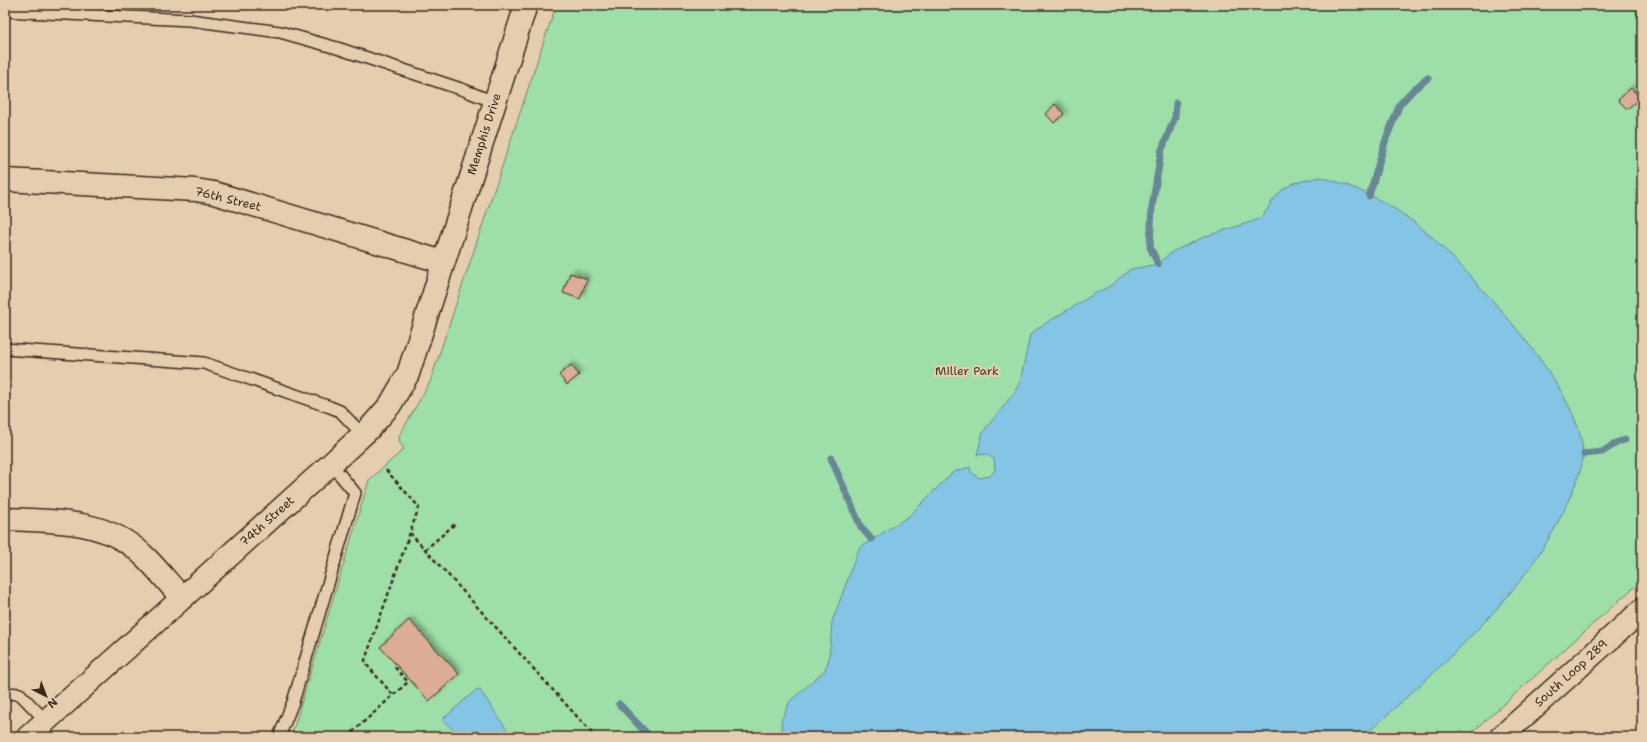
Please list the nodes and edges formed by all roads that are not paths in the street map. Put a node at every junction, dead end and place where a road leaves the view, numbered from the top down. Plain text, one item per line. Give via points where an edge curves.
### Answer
1 (526, 5) edge
2 (5, 10) edge
3 (494, 102) junction
4 (5, 180) edge
5 (443, 262) junction
6 (5, 349) edge
7 (362, 434) junction
8 (331, 464) junction
9 (5, 519) edge
10 (182, 598) junction
11 (1642, 610) edge
12 (5, 693) edge
13 (46, 721) junction
14 (28, 737) edge
15 (279, 737) edge
16 (1501, 737) edge

1 - 3 street, Memphis Drive
2 - 3 lane via 190,20 280,32 420,75
3 - 5 street, Memphis Drive
4 - 5 street, 76th Street via 214,193
5 - 7 street, 74th Street via 408,374 390,404
6 - 7 lane via 204,363 340,411
7 - 8 street, 74th Street
8 - 10 street, 74th Street
8 - 15 lane via 355,494 293,702
9 - 10 street via 86,525 111,534 143,555
10 - 13 street, 74th Street
11 - 16 street, South Loop 289
12 - 13 lane via 20,694
13 - 14 street, 74th Street

